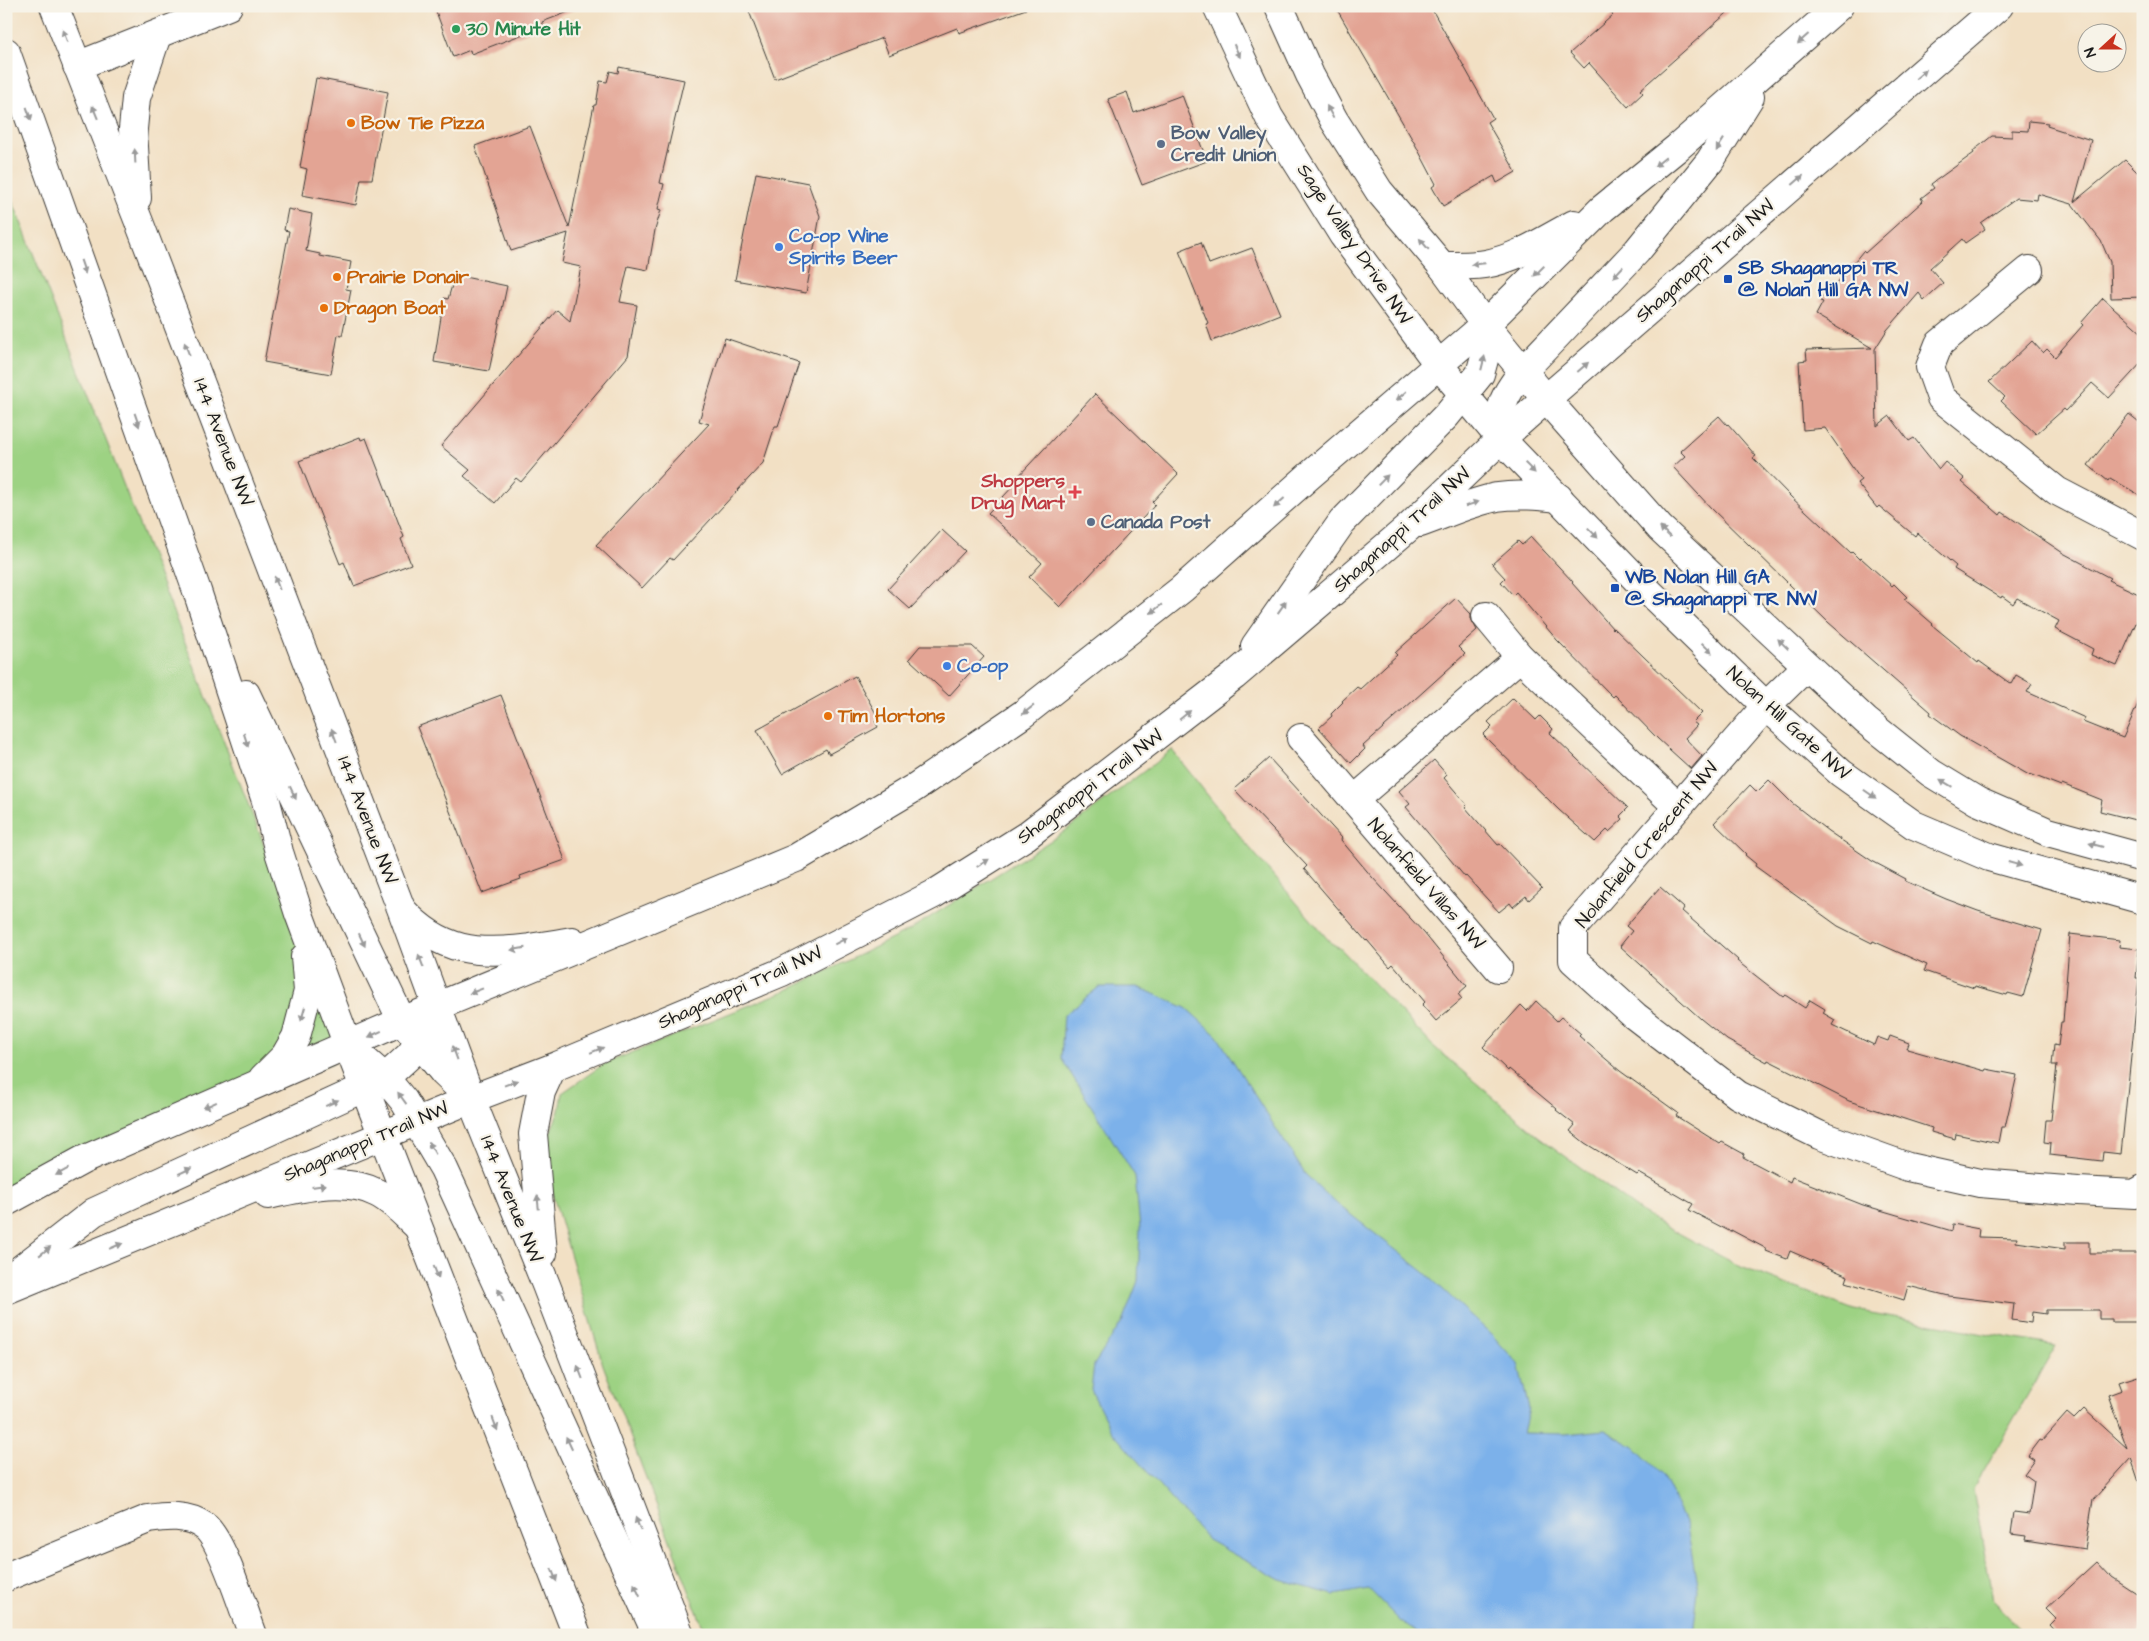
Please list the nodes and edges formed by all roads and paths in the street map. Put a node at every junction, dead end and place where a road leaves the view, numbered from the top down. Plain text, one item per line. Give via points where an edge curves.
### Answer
1 (54, 6) edge
2 (228, 6) edge
3 (1217, 6) edge
4 (1279, 6) edge
5 (1839, 6) edge
6 (1999, 6) edge
7 (157, 36) junction
8 (6, 52) edge
9 (77, 66) junction
10 (1764, 74) junction
11 (1602, 209) junction
12 (139, 222) junction
13 (1442, 266) junction
14 (2029, 270) dead end
15 (1485, 324) junction
16 (1438, 364) junction
17 (1523, 371) junction
18 (1464, 396) junction
19 (1546, 399) junction
20 (1501, 439) junction
21 (1559, 498) junction
22 (1409, 527) junction
23 (2143, 536) edge
24 (197, 591) junction
25 (1486, 616) dead end
26 (1520, 657) junction
27 (1806, 667) junction
28 (1234, 676) junction
29 (1766, 706) junction
30 (1301, 738) dead end
31 (1354, 800) junction
32 (1678, 807) junction
33 (2143, 858) edge
34 (2143, 900) edge
35 (402, 911) junction
36 (299, 914) junction
37 (634, 926) junction
38 (1498, 968) dead end
39 (438, 1006) junction
40 (402, 1021) junction
41 (418, 1043) junction
42 (348, 1046) junction
43 (552, 1068) junction
44 (375, 1083) junction
45 (255, 1085) junction
46 (471, 1099) junction
47 (417, 1121) junction
48 (383, 1134) junction
49 (2143, 1189) edge
50 (6, 1202) edge
51 (220, 1204) junction
52 (418, 1227) junction
53 (6, 1281) edge
54 (546, 1285) junction
55 (6, 1290) edge
56 (6, 1577) edge
57 (253, 1635) edge
58 (577, 1635) edge
59 (657, 1635) edge
60 (680, 1635) edge

9 -> 1 main road, 144 Avenue NW
2 - 7 main road
3 -> 16 main road, Sage Valley Drive NW via 1269,117 1343,235
13 -> 4 main road via 1379,191 1334,120
5 -> 10 main road
19 -> 6 main road, Shaganappi Trail NW
7 - 9 main road
12 -> 7 main road via 133,129 137,92
8 -> 24 main road
12 -> 9 main road, 144 Avenue NW
10 -> 11 main road
10 -> 17 main road via 1710,161 1637,251
11 -> 13 main road via 1534,246 1502,259 1486,264
11 -> 15 main road
35 -> 12 main road, 144 Avenue NW
13 - 15 main road
14 - 23 main road via 1939,344 1930,367 1941,398 2057,491
15 - 16 main road
15 - 17 main road
18 -> 15 main road via 1480,374 1485,356
16 - 18 main road, Sage Valley Drive NW
16 -> 37 main road via 1182,589 1023,714 914,788 796,858
17 - 19 main road
17 - 20 main road via 1507,392 1499,416
18 - 20 main road, Sage Valley Drive NW
28 -> 18 main road via 1342,522
19 - 20 main road, Shaganappi Trail NW
27 -> 19 main road via 1660,528
20 -> 21 main road, Nolan Hill Gate NW
20 - 22 main road, Shaganappi Trail NW
22 -> 21 main road via 1476,502 1499,497
21 -> 29 main road, Nolan Hill Gate NW via 1642,585
22 - 28 main road, Shaganappi Trail NW
24 -> 36 main road
24 -> 40 main road
25 - 26 main road
26 - 31 main road, Nolanfield Villas NW
26 - 32 main road
27 - 29 main road, Nolanfield Crescent NW
33 -> 27 main road via 2048,832 1977,801 1931,773
43 -> 28 main road, Shaganappi Trail NW via 782,972 934,894 1026,836
29 - 32 main road, Nolanfield Crescent NW
29 -> 34 main road, Nolan Hill Gate NW via 1841,773 1914,825 1989,857
30 - 31 main road, Nolanfield Villas NW
31 - 38 main road, Nolanfield Villas NW
32 - 49 main road, Nolanfield Crescent NW via 1573,928 1573,960 1635,1016 1738,1096 1819,1135 1908,1167 1980,1184 2135,1194
37 -> 35 main road via 568,942 508,951 470,951 428,933
39 -> 35 main road, 144 Avenue NW
36 - 42 main road
36 -> 45 main road via 308,991 304,1010 296,1037 285,1056
37 -> 39 main road
39 - 40 main road
39 - 41 main road
46 -> 39 main road, 144 Avenue NW
40 - 41 main road
40 -> 42 main road
41 - 44 main road via 410,1055
41 - 46 main road
42 - 44 main road
42 - 45 main road
46 -> 43 main road, Shaganappi Trail NW
54 -> 43 main road via 533,1134 541,1092
47 -> 44 main road via 404,1100
44 - 48 main road
53 -> 44 main road via 94,1212
45 -> 50 main road via 83,1160
46 - 47 main road, Shaganappi Trail NW
46 - 54 main road, 144 Avenue NW
47 - 48 main road, Shaganappi Trail NW
59 -> 47 main road via 444,1169
48 - 51 main road, Shaganappi Trail NW
48 - 52 main road
51 -> 52 main road via 326,1185 352,1185 377,1192
55 -> 51 main road, Shaganappi Trail NW
52 -> 58 main road
60 -> 54 main road, 144 Avenue NW
56 - 57 main road via 148,1519 188,1518 206,1526 218,1545

